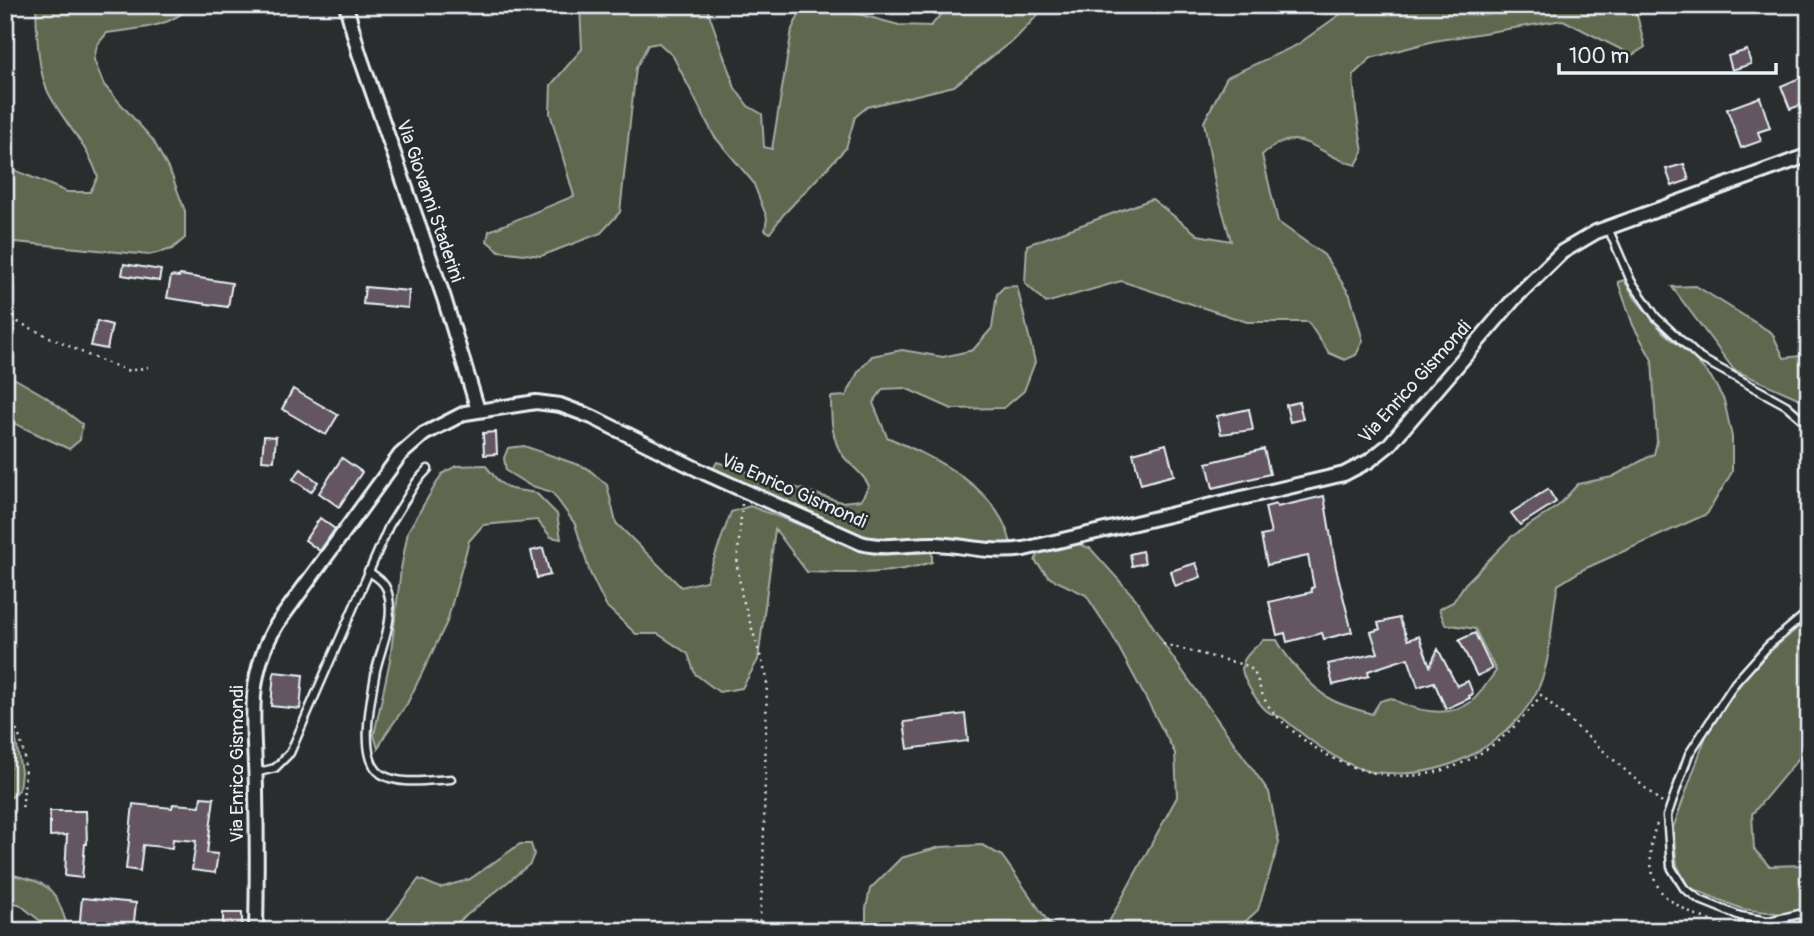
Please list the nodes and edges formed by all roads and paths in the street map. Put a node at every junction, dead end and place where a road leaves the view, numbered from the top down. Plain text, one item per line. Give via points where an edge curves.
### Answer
1 (346, 5) edge
2 (1809, 155) edge
3 (1608, 228) junction
4 (5, 316) edge
5 (148, 367) dead end
6 (478, 410) junction
7 (1809, 425) edge
8 (428, 469) dead end
9 (742, 490) junction
10 (369, 571) junction
11 (1809, 611) edge
12 (1163, 644) dead end
13 (5, 712) edge
14 (256, 773) junction
15 (450, 779) dead end
16 (1670, 808) junction
17 (22, 812) dead end
18 (1809, 910) edge
19 (256, 931) edge
20 (759, 931) edge

1 - 6 street, Via Giovanni Staderini
2 - 3 street, Via Enrico Gismondi
3 - 7 lane via 1631,281 1656,317 1700,358 1786,405
3 - 9 street, Via Enrico Gismondi via 1559,255 1390,443 1344,474 1006,552 940,544 866,545
4 - 5 path via 92,358 128,370
6 - 9 street, Via Enrico Gismondi via 536,402 560,405
6 - 14 street, Via Enrico Gismondi via 435,427 400,455 276,624 254,681
8 - 10 lane via 389,526
9 - 20 path via 737,565 767,678
10 - 14 lane via 289,753 275,768
10 - 15 lane via 384,583 390,610 369,725 370,759 383,775 408,782
11 - 16 lane via 1768,646 1735,683 1689,754
12 - 16 path via 1248,666 1256,672 1265,701 1282,722 1340,762 1375,775 1415,776 1469,761 1504,738 1541,695
13 - 17 path via 22,740 26,765
14 - 19 street, Via Enrico Gismondi
16 - 18 lane via 1671,867 1684,888 1700,900 1768,921

